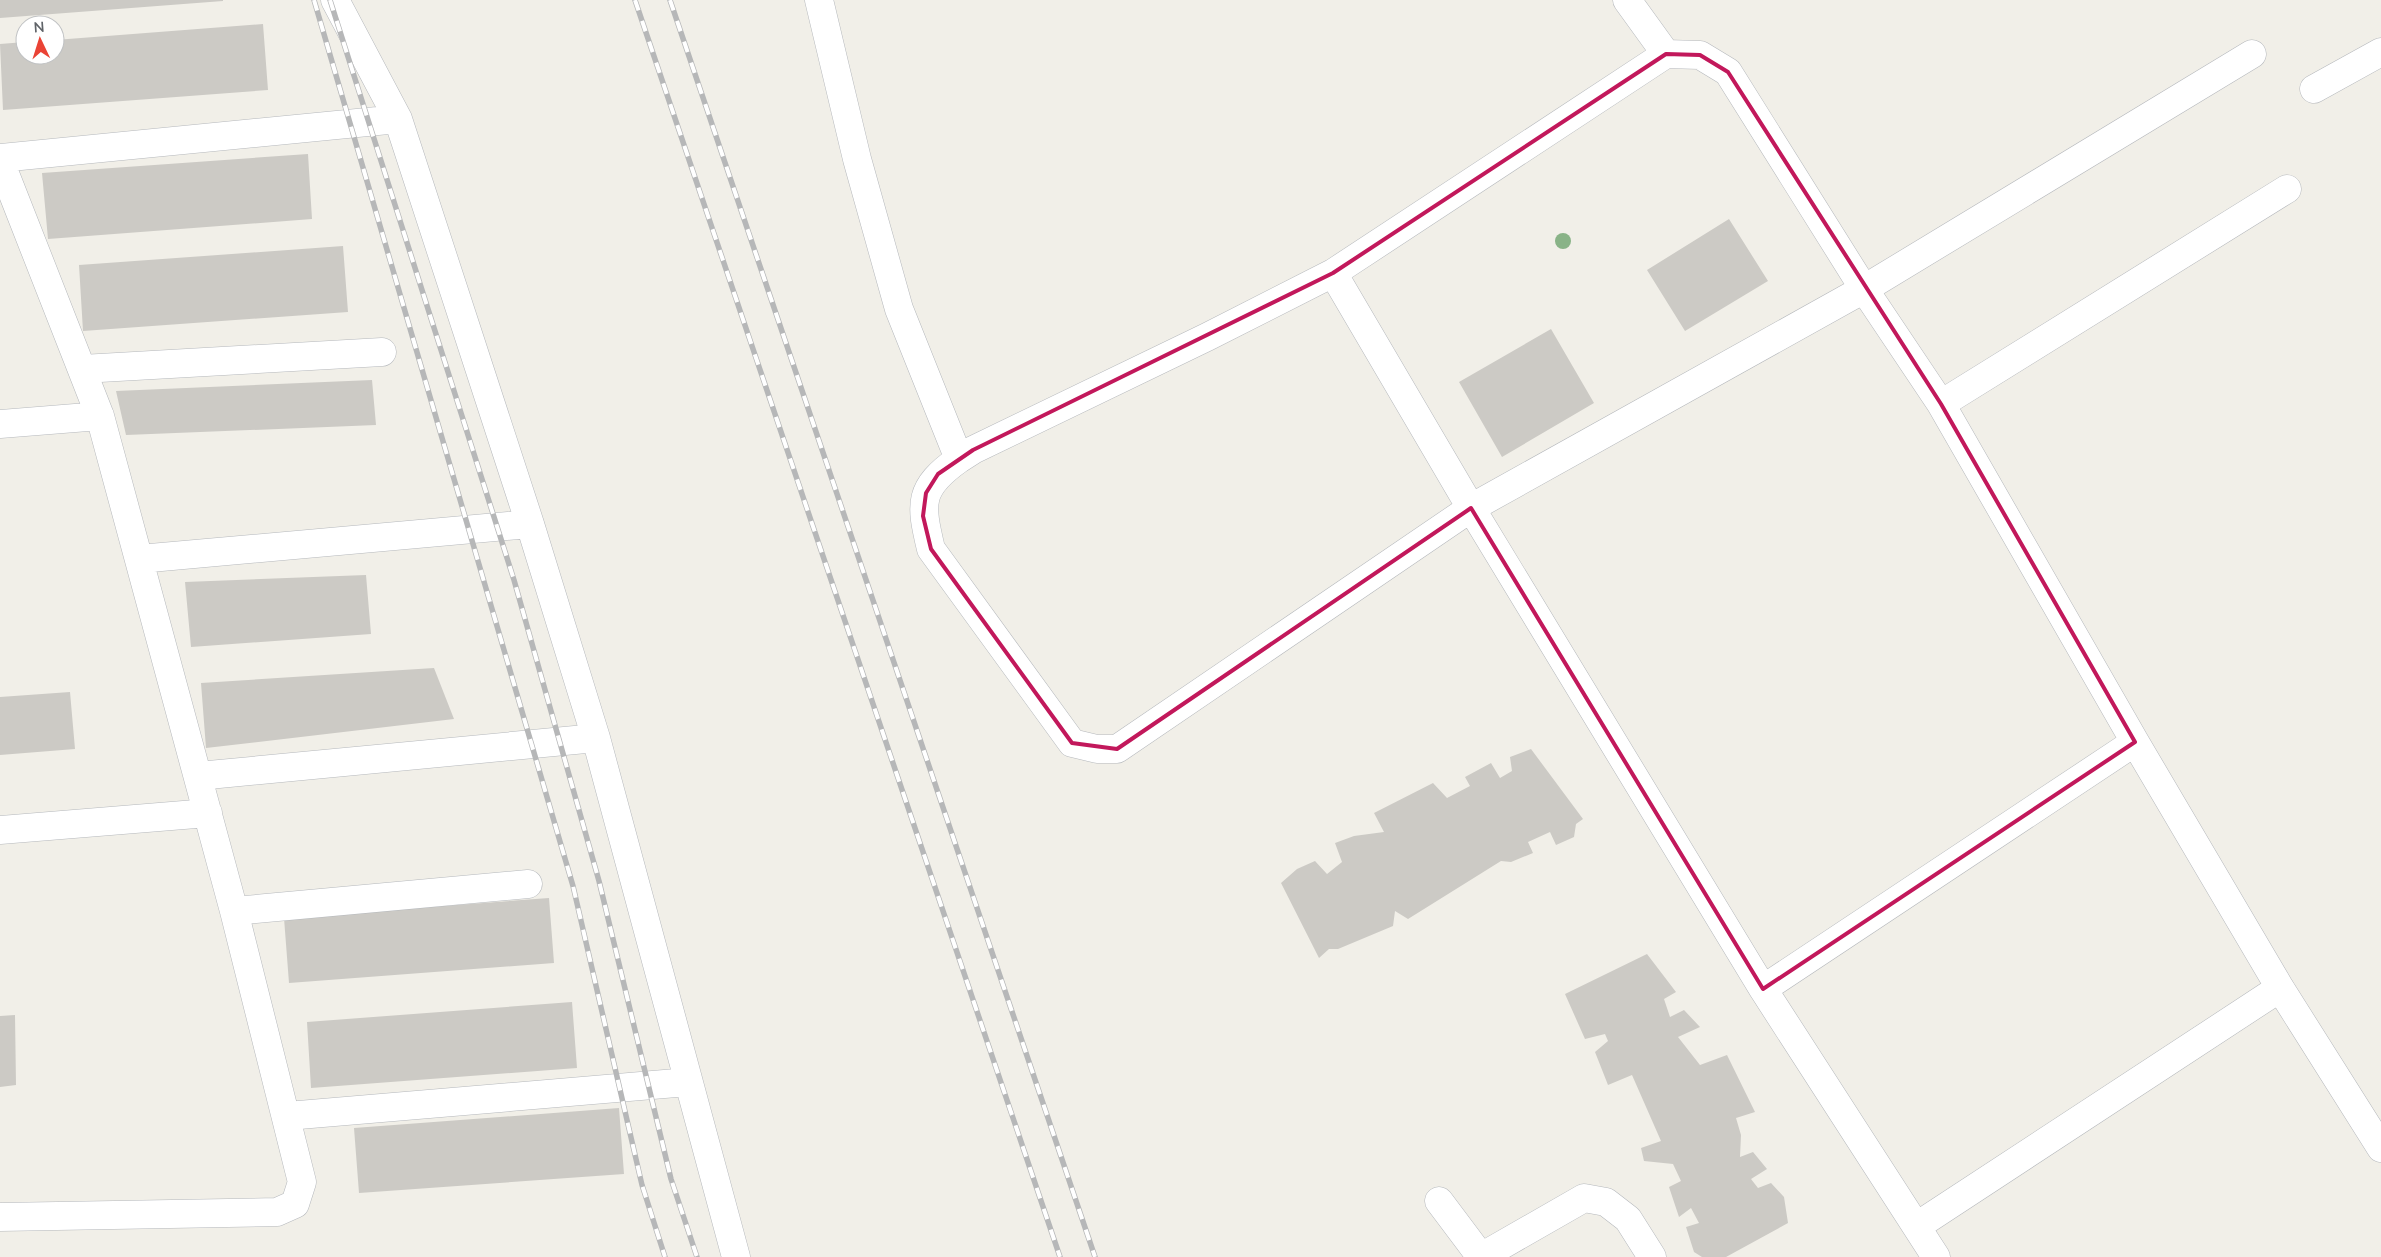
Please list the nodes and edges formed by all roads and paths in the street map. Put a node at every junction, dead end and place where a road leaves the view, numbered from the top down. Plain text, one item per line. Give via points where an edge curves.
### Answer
1 (335, 0) edge
2 (819, 0) edge
3 (1627, 0) edge
4 (2381, 52) edge
5 (1666, 54) junction
6 (2252, 54) dead end
7 (2314, 88) dead end
8 (398, 119) junction
9 (0, 160) edge
10 (2287, 188) dead end
11 (1333, 273) junction
12 (1864, 289) junction
13 (382, 352) dead end
14 (82, 369) junction
15 (1941, 404) junction
16 (100, 416) junction
17 (0, 424) edge
18 (959, 459) junction
19 (1471, 508) junction
20 (530, 524) junction
21 (139, 559) junction
22 (596, 738) junction
23 (2134, 742) junction
24 (198, 776) junction
25 (208, 813) junction
26 (0, 830) edge
27 (528, 884) dead end
28 (234, 911) junction
29 (2280, 988) junction
30 (1763, 989) junction
31 (688, 1082) junction
32 (287, 1116) junction
33 (2381, 1148) edge
34 (1439, 1202) dead end
35 (0, 1217) edge
36 (1917, 1226) junction
37 (736, 1257) edge
38 (1481, 1257) edge
39 (1652, 1257) edge
40 (1936, 1257) edge

1 - 8 street
2 - 18 street via 857,159 899,309
3 - 5 street
4 - 7 street
5 - 11 street
5 - 12 street via 1700,55 1728,72
6 - 12 street
8 - 9 street
8 - 20 street
9 - 14 street
10 - 15 street
11 - 18 street
11 - 19 street
12 - 15 street
12 - 19 street
13 - 14 street
14 - 16 street
15 - 23 street
16 - 17 street
16 - 21 street
18 - 19 street via 938,474 926,493 923,516 931,549 1072,743 1097,748 1117,748
19 - 30 street
20 - 21 street
20 - 22 street
21 - 24 street
22 - 24 street
22 - 31 street
23 - 29 street
23 - 30 street
24 - 25 street
25 - 26 street
25 - 28 street
27 - 28 street
28 - 32 street
29 - 33 street
29 - 36 street
30 - 36 street
31 - 32 street
31 - 37 street
32 - 35 street via 302,1182 295,1204 277,1212
34 - 38 street
36 - 40 street
38 - 39 street via 1584,1198 1606,1202 1628,1219

